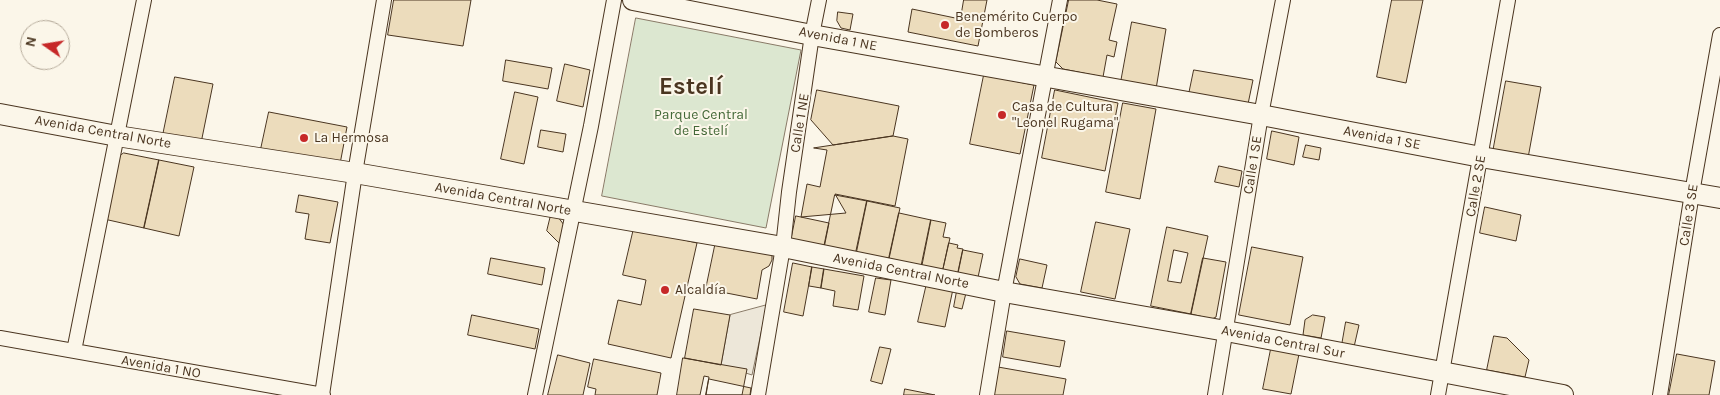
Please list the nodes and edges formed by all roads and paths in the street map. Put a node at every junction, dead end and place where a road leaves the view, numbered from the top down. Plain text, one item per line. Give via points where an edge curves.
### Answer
1 (144, 0) edge
2 (384, 0) edge
3 (614, 0) edge
4 (633, 0) edge
5 (819, 0) edge
6 (1060, 0) edge
7 (1283, 0) edge
8 (1508, 0) edge
9 (812, 35) junction
10 (1720, 35) edge
11 (1044, 77) junction
12 (0, 114) edge
13 (1261, 115) junction
14 (117, 136) junction
15 (1481, 157) junction
16 (355, 173) junction
17 (1692, 193) junction
18 (1720, 198) edge
19 (574, 211) junction
20 (783, 247) junction
21 (1004, 292) junction
22 (1226, 331) junction
23 (0, 338) edge
24 (74, 352) junction
25 (1442, 372) junction
26 (322, 395) edge
27 (535, 395) edge
28 (758, 395) edge
29 (987, 395) edge
30 (1215, 395) edge
31 (1438, 395) edge
32 (1563, 395) edge
33 (1660, 395) edge

1 - 14 street
2 - 16 street
3 - 19 street
4 - 9 street, Avenida 1 NE
5 - 9 street, Calle 1 NE
6 - 11 street
7 - 13 street, Calle 1 SE
8 - 15 street, Calle 2 SE
9 - 11 street, Avenida 1 NE
9 - 20 street, Calle 1 NE
10 - 17 street, Calle 3 SE
11 - 13 street, Avenida 1 SE
11 - 21 street
12 - 14 street, Avenida Central Norte
13 - 15 street, Avenida 1 SE
13 - 22 street, Calle 1 SE
14 - 16 street, Avenida Central Norte
14 - 24 street
15 - 17 street, Avenida 1 SE
15 - 25 street, Calle 2 SE
16 - 19 street, Avenida Central Norte
16 - 26 street
17 - 18 street, Avenida 1 SE
17 - 33 street, Calle 3 SE
19 - 20 street, Avenida Central Norte
19 - 27 street
20 - 21 street, Avenida Central Norte
20 - 28 street, Calle 1 NE
21 - 22 street, Avenida Central Sur
21 - 29 street
22 - 25 street, Avenida Central Sur
22 - 30 street, Calle 1 SE
23 - 24 street, Avenida 1 NO
24 - 26 street, Avenida 1 NO
25 - 31 street, Calle 2 SE
25 - 32 street, Avenida Central Sur

